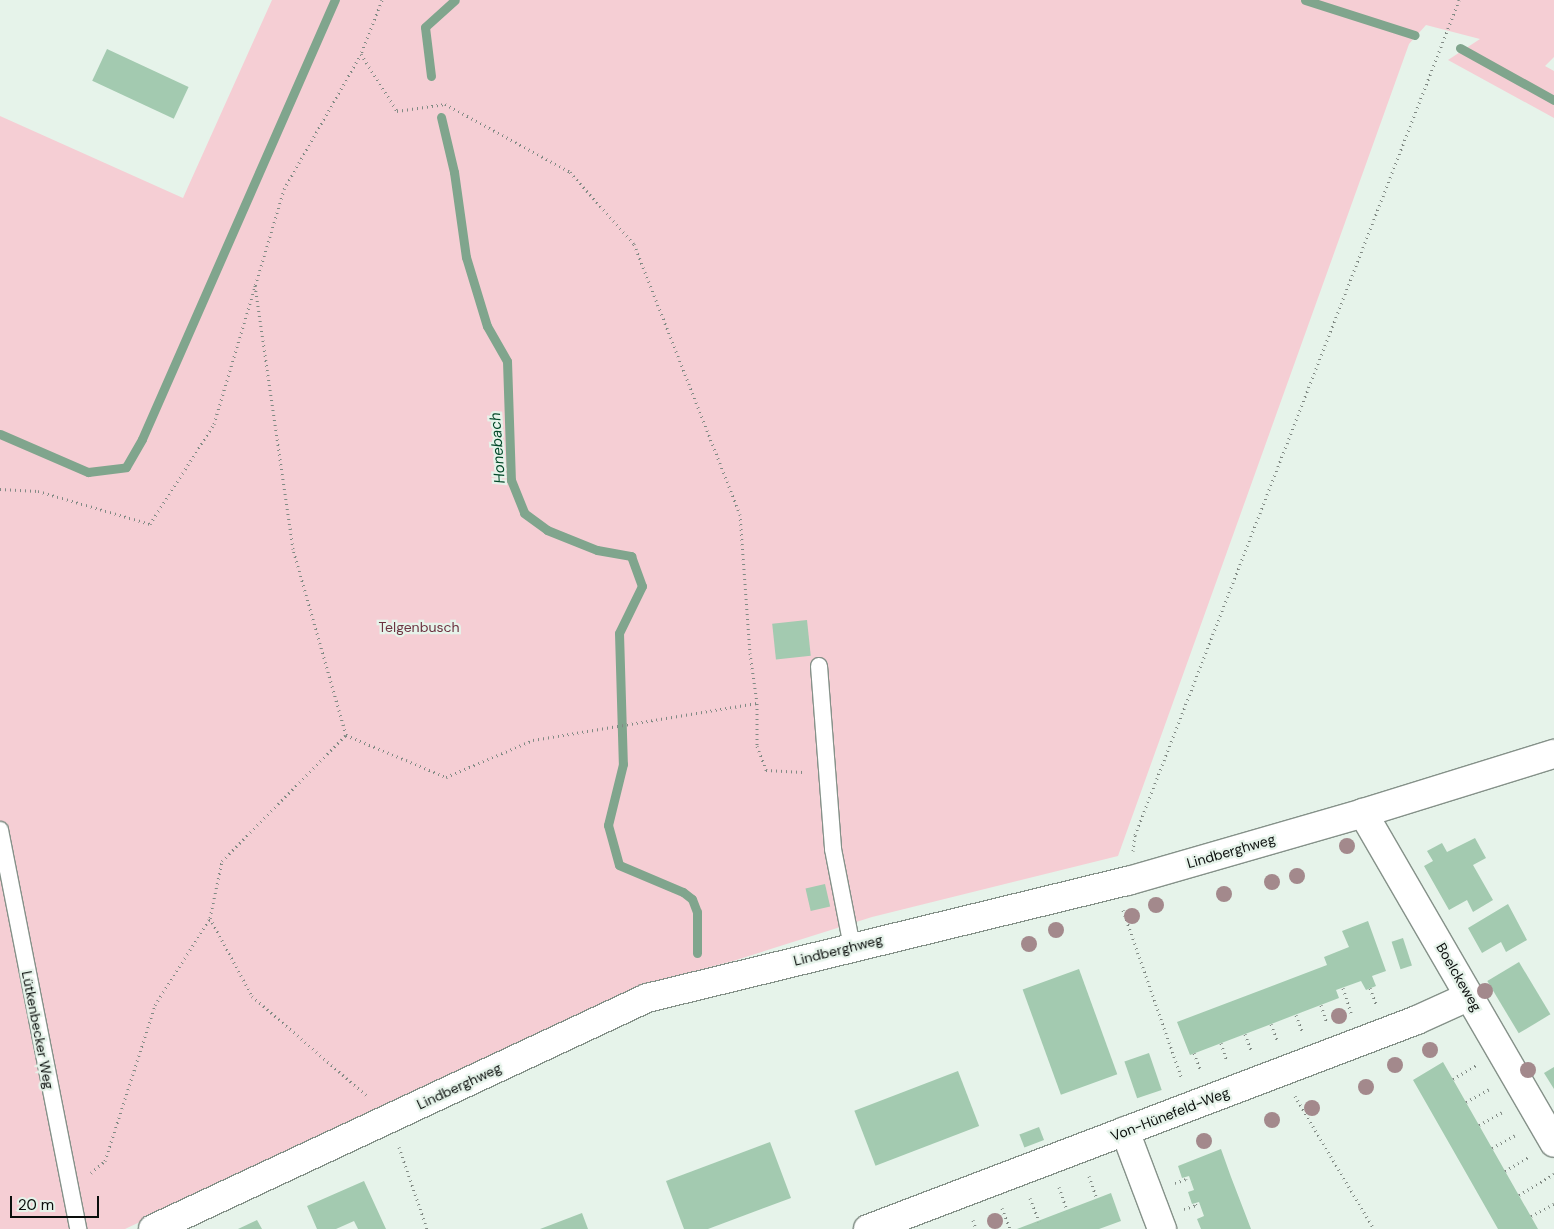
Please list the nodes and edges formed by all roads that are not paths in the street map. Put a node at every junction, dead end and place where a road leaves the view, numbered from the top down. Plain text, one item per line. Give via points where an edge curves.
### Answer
1 (818, 666) dead end
2 (1554, 754) edge
3 (1363, 813) junction
4 (0, 830) edge
5 (852, 947) junction
6 (1470, 996) junction
7 (1125, 1131) junction
8 (1554, 1143) edge
9 (78, 1229) edge
10 (153, 1229) edge
11 (868, 1229) edge
12 (1162, 1229) edge

1 - 5 lane via 833,849
2 - 3 street, Lindberghweg
3 - 5 street, Lindberghweg via 1121,883
3 - 6 street, Boelckeweg
4 - 9 lane, Lütkenbecker Weg
5 - 10 street, Lindberghweg via 647,998
6 - 7 street, Von-Hünefeld-Weg via 1417,1020
6 - 8 street, Boelckeweg
7 - 11 street, Von-Hünefeld-Weg
7 - 12 street

